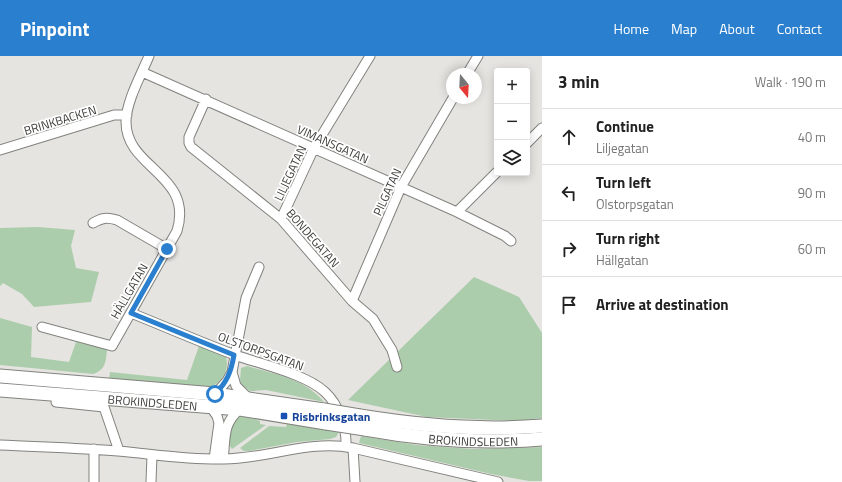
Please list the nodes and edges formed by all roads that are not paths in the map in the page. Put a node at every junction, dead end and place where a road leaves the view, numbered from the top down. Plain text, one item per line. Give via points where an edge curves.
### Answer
1 (149, 56) edge
2 (370, 56) edge
3 (478, 56) edge
4 (471, 68) edge
5 (142, 72) junction
6 (206, 99) junction
7 (449, 104) edge
8 (126, 115) junction
9 (542, 128) edge
10 (530, 140) edge
11 (314, 148) junction
12 (0, 150) edge
13 (494, 175) edge
14 (401, 188) junction
15 (457, 212) junction
16 (282, 219) junction
17 (93, 223) dead end
18 (511, 242) dead end
19 (167, 249) junction
20 (260, 267) dead end
21 (352, 302) junction
22 (131, 313) junction
23 (42, 327) dead end
24 (234, 355) junction
25 (397, 367) dead end
26 (232, 372) junction
27 (0, 376) edge
28 (0, 390) edge
29 (249, 399) junction
30 (212, 400) junction
31 (56, 402) dead end
32 (240, 409) junction
33 (542, 426) edge
34 (542, 439) edge
35 (0, 445) edge
36 (349, 447) junction
37 (94, 450) junction
38 (118, 451) junction
39 (152, 455) junction
40 (219, 459) junction
41 (94, 482) edge
42 (151, 482) edge
43 (355, 482) edge
44 (498, 482) edge

1 - 5 street, HÄLLGATAN
2 - 11 street, LILJEGATAN
3 - 4 street
5 - 6 street, VIMANSGATAN
5 - 8 street, HÄLLGATAN
6 - 11 street, VIMANSGATAN
6 - 16 street, BONDEGATAN via 189,137 189,143
7 - 14 street, PILGATAN
8 - 12 street, BRINKBACKEN via 114,116
8 - 19 street, HÄLLGATAN via 127,130 133,146 170,186 179,201 179,225
9 - 10 street
11 - 14 street, VIMANSGATAN
11 - 16 street, LILJEGATAN
13 - 15 street
14 - 15 street, VIMANSGATAN
14 - 21 street, PILGATAN
15 - 18 street, VIMANSGATAN via 505,236
16 - 21 street, BONDEGATAN
17 - 19 street via 108,217 117,220
19 - 22 street, HÄLLGATAN
20 - 24 street via 246,298
21 - 25 street, BONDEGATAN via 373,319 392,350
22 - 23 street, HÄLLGATAN via 112,346
22 - 24 street, OLSTORPSGATAN
24 - 26 street
24 - 36 street, OLSTORPSGATAN via 302,378 325,392 342,419
26 - 29 street via 236,386
26 - 30 street
27 - 30 main road, BROKINDSLEDEN
28 - 30 main road, BROKINDSLEDEN
29 - 30 main road, BROKINDSLEDEN
29 - 33 main road, BROKINDSLEDEN, bridge via 445,427
30 - 32 main road, BROKINDSLEDEN
30 - 40 street via 218,423
31 - 38 street via 104,407
32 - 34 main road, BROKINDSLEDEN, bridge via 415,438 471,441
32 - 40 street via 227,424
35 - 37 street
36 - 40 street via 318,446 249,458
36 - 43 street, OLSTORPSGATAN
36 - 44 street
37 - 38 street
37 - 41 street
38 - 39 street
39 - 40 street
39 - 42 street

